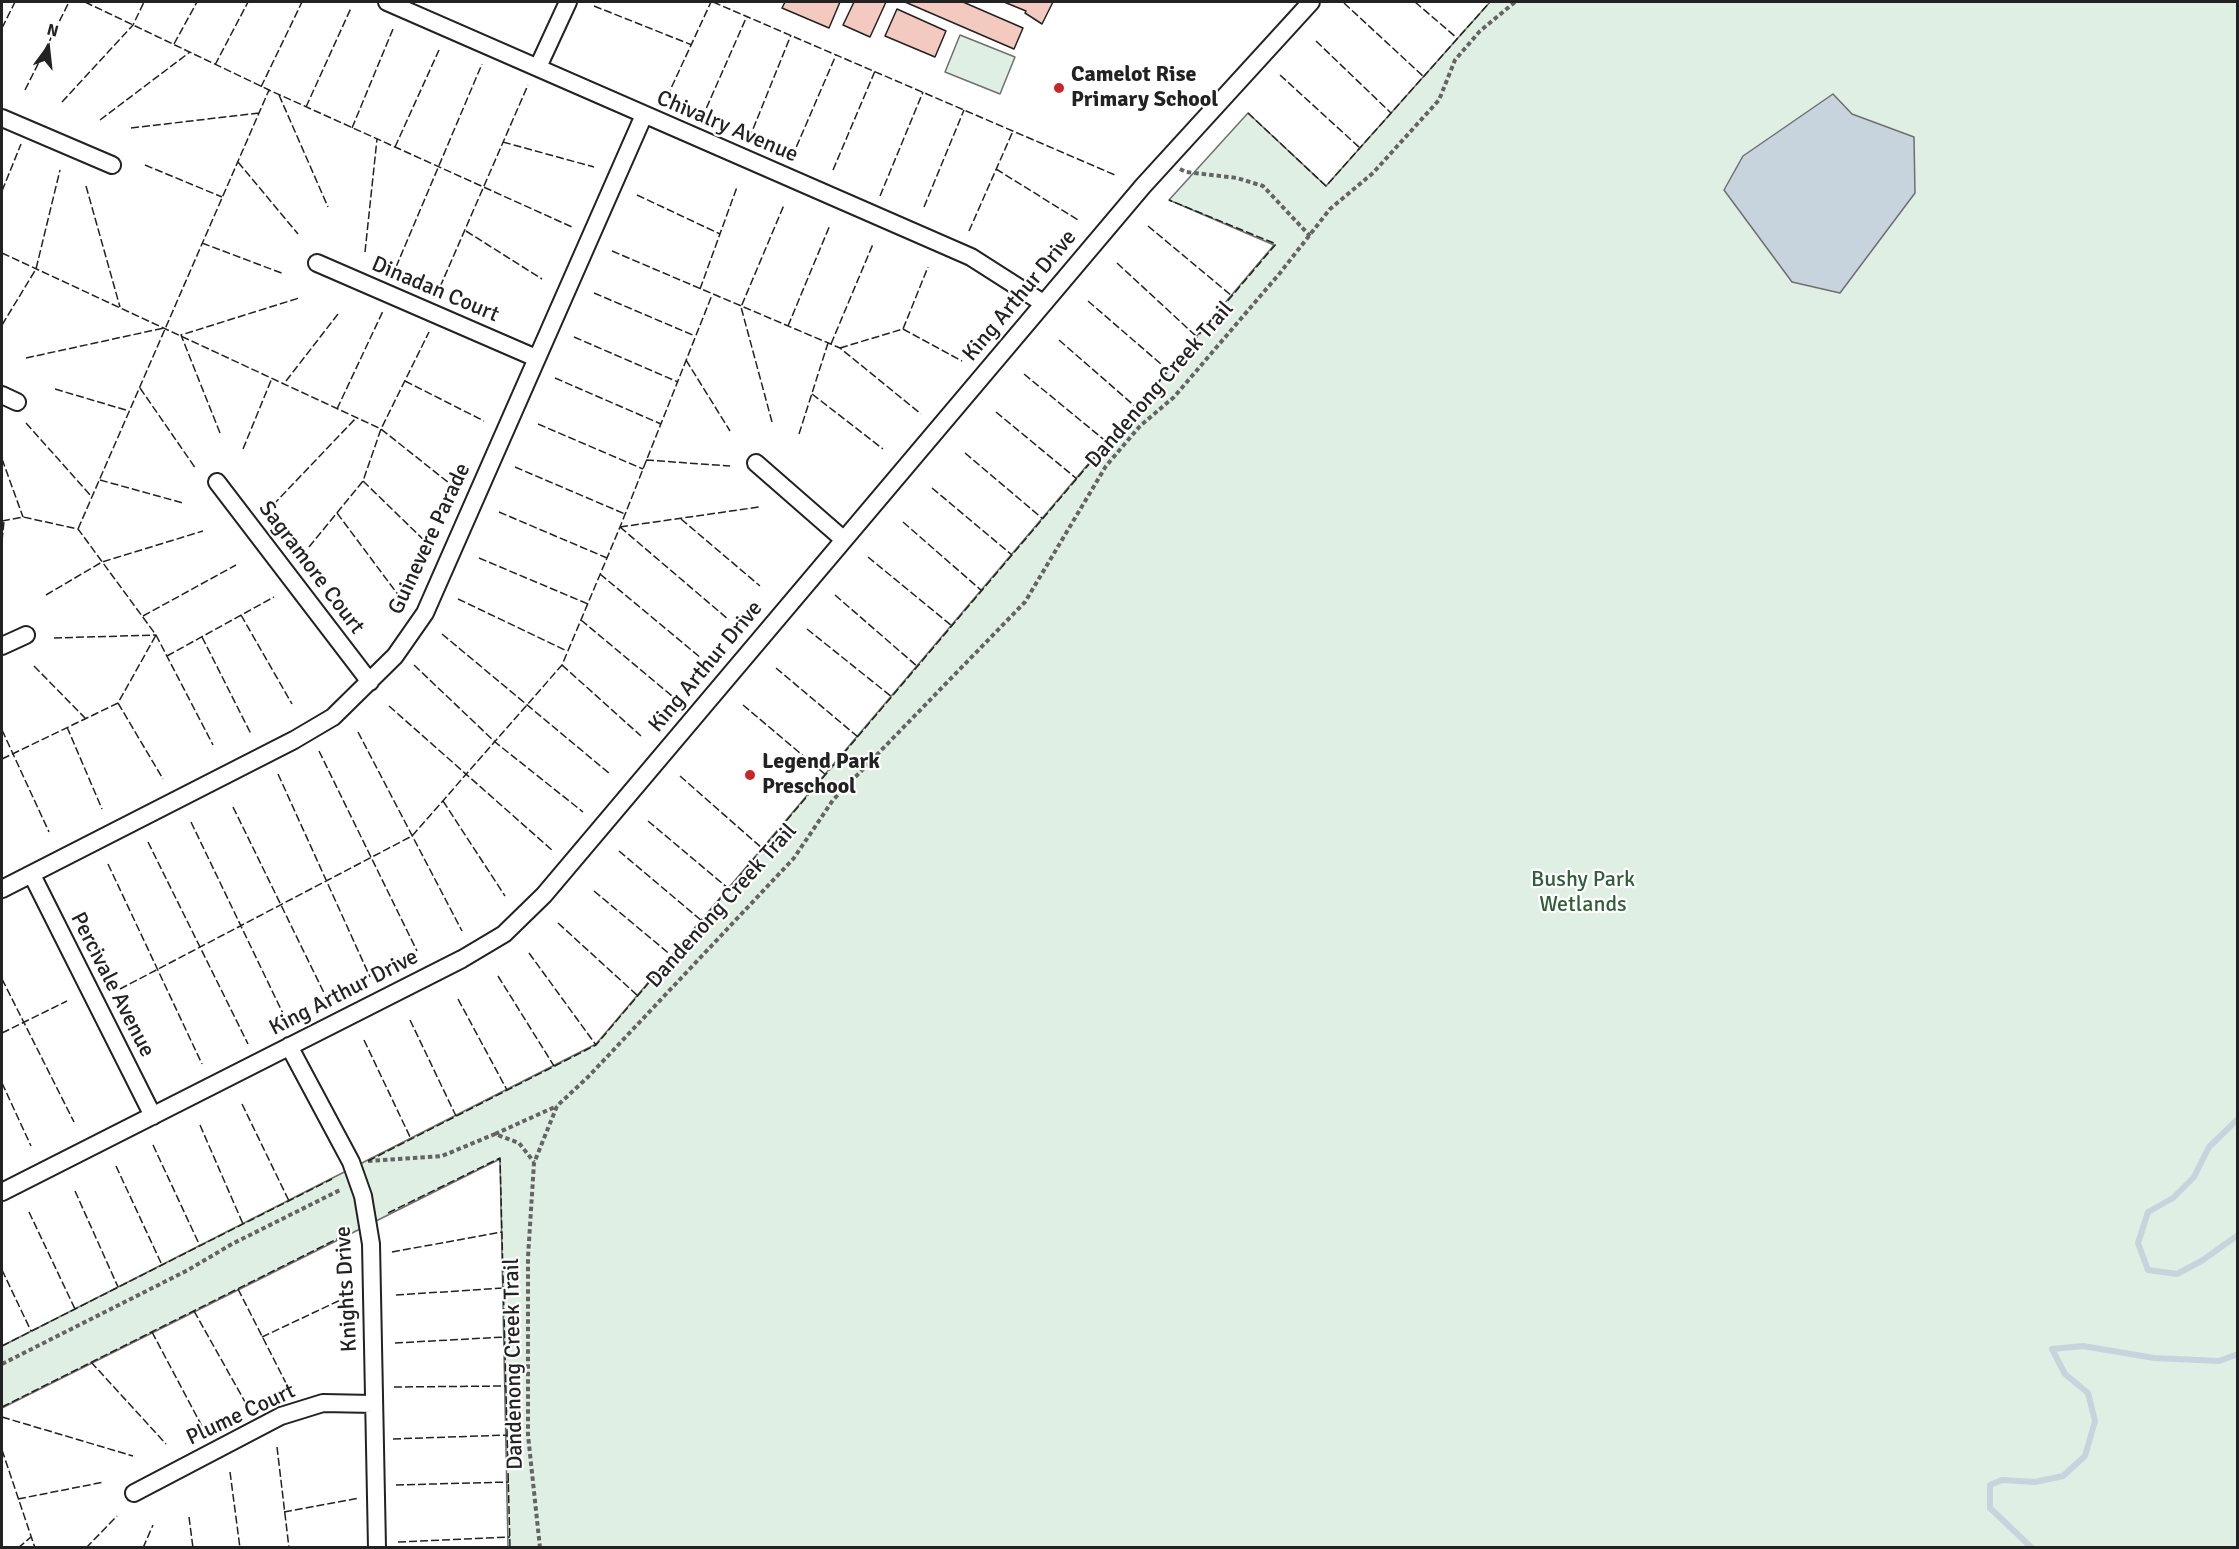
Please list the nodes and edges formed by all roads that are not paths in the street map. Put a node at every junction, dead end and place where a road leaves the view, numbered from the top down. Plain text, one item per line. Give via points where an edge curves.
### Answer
1 (387, 2) edge
2 (568, 2) edge
3 (1311, 2) edge
4 (538, 67) junction
5 (644, 116) junction
6 (2, 118) edge
7 (112, 165) dead end
8 (317, 263) dead end
9 (1043, 303) junction
10 (536, 358) junction
11 (2, 395) edge
12 (18, 402) dead end
13 (756, 463) dead end
14 (217, 482) dead end
15 (843, 540) junction
16 (26, 635) dead end
17 (2, 646) edge
18 (370, 682) junction
19 (32, 875) junction
20 (2, 889) edge
21 (289, 1046) junction
22 (153, 1116) junction
23 (2, 1192) edge
24 (374, 1404) junction
25 (134, 1493) dead end
26 (377, 1548) edge

1 - 4 street, Chivalry Avenue
2 - 4 street
3 - 9 street, King Arthur Drive
4 - 5 street, Chivalry Avenue
5 - 9 street, Chivalry Avenue via 970,257
5 - 10 street, Guinevere Parade
6 - 7 street
8 - 10 street, Dinadan Court
9 - 15 street, King Arthur Drive
10 - 18 street, Guinevere Parade via 425,613 395,656
11 - 12 street
13 - 15 street
14 - 18 street, Sagramore Court
15 - 21 street, King Arthur Drive via 544,895 504,934
16 - 17 street
18 - 19 street, Guinevere Parade via 333,717 294,740
19 - 20 street, Guinevere Parade
19 - 22 street, Percivale Avenue
21 - 22 street, King Arthur Drive
21 - 24 street, Knights Drive via 351,1162 363,1196 371,1244
22 - 23 street, King Arthur Drive
24 - 25 street, Plume Court via 323,1403 281,1416
24 - 26 street, Knights Drive

